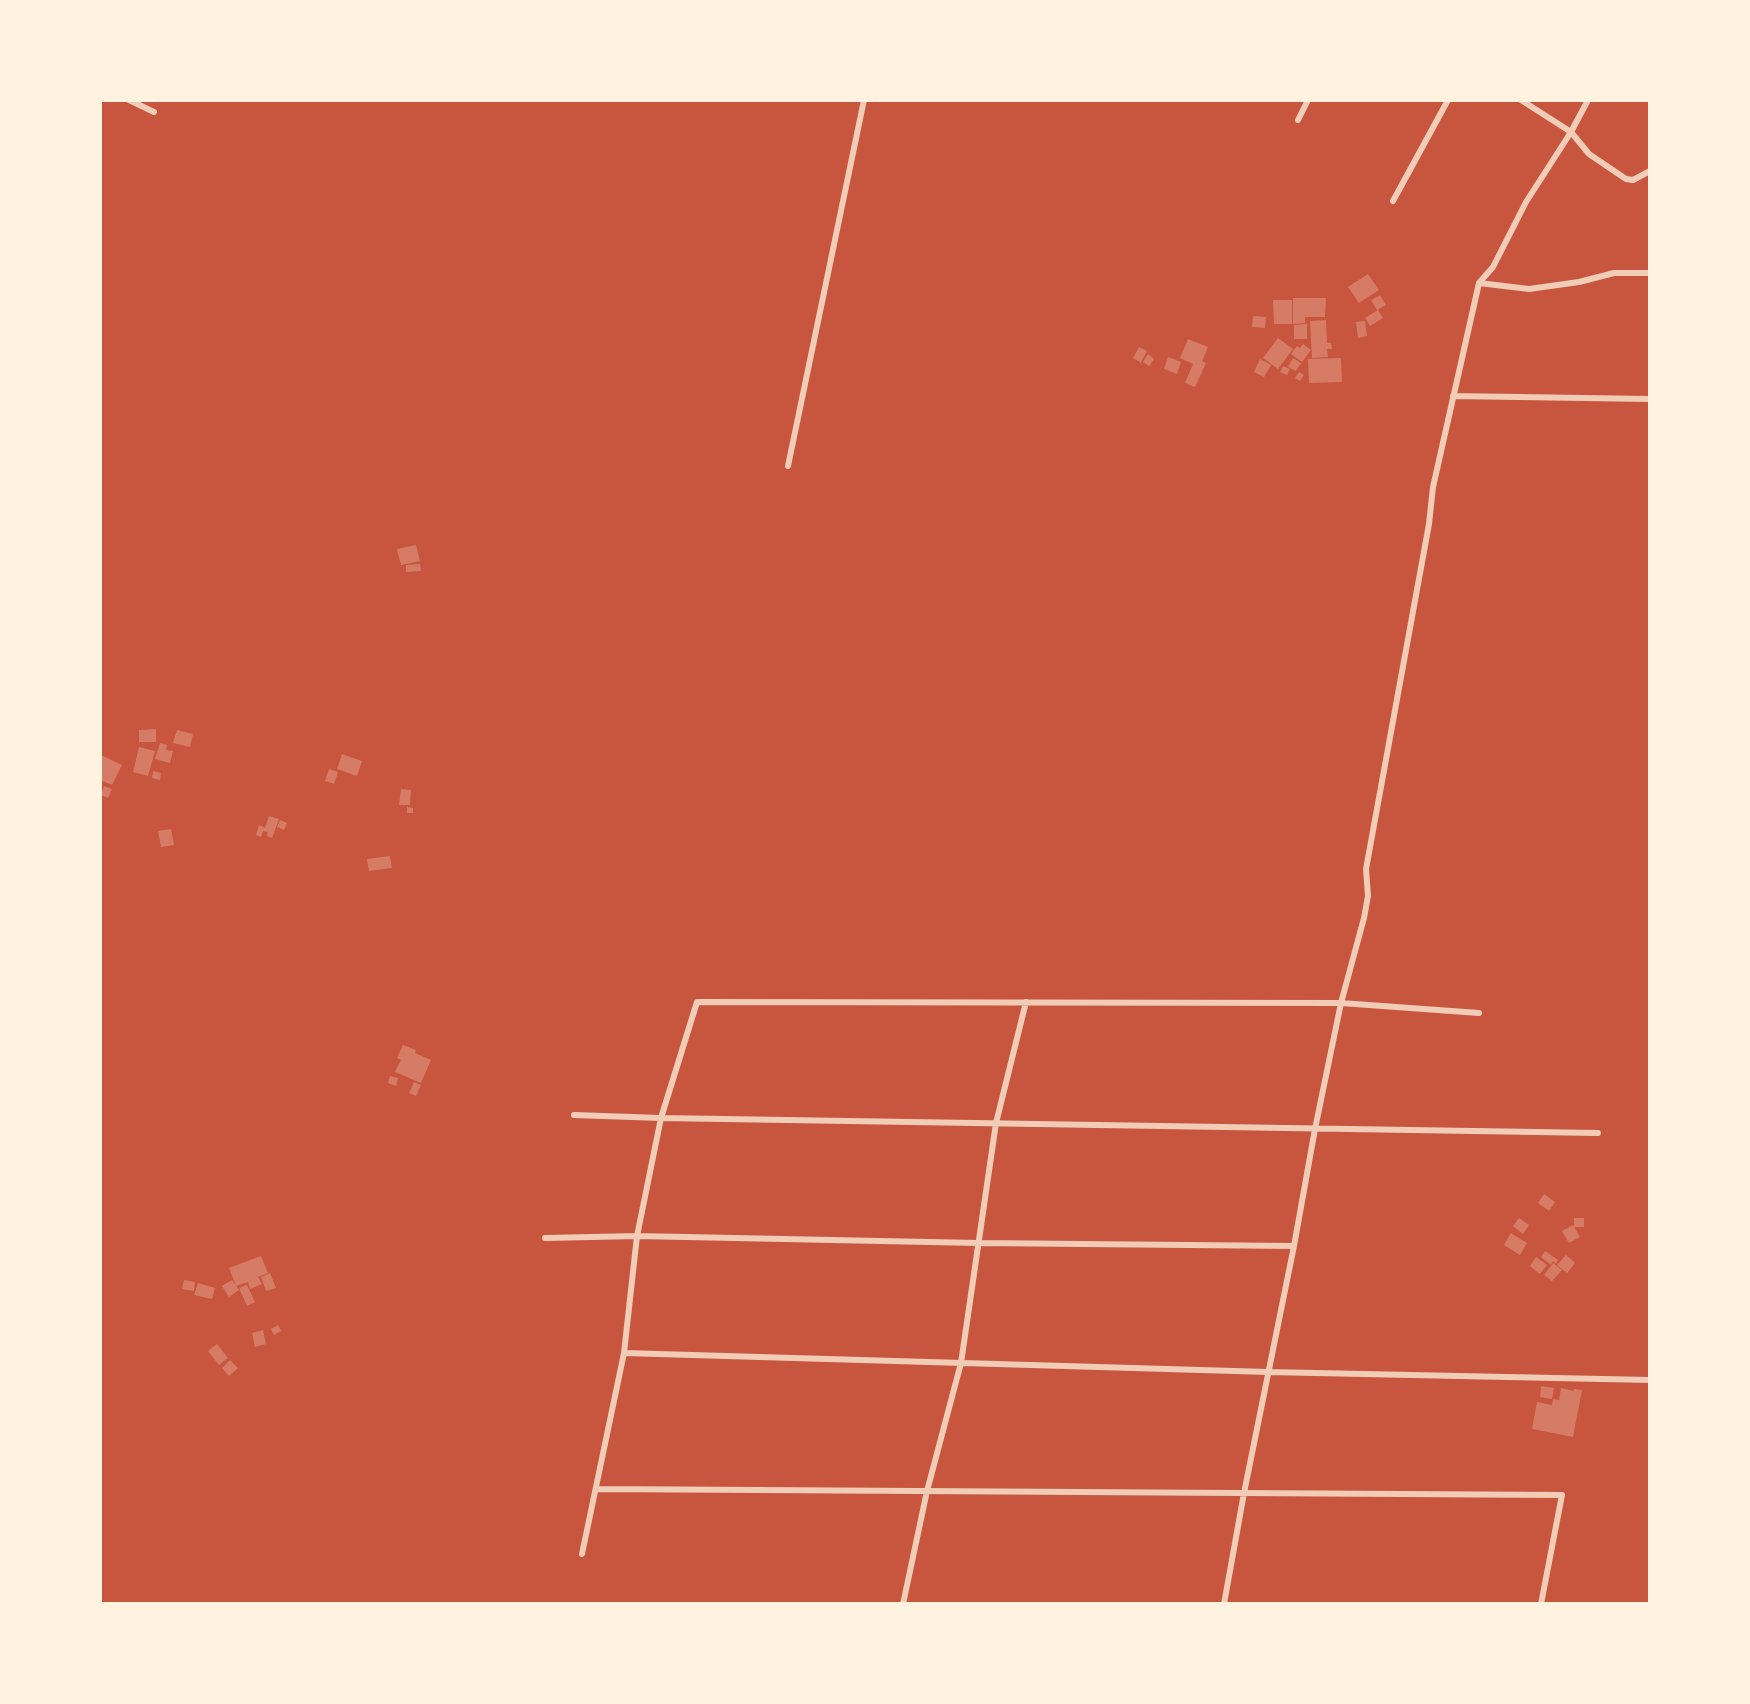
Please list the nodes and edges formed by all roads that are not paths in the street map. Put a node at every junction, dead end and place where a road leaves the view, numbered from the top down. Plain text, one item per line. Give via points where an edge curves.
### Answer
1 (129, 100) edge
2 (864, 100) edge
3 (1308, 100) edge
4 (1448, 100) edge
5 (1521, 100) edge
6 (1588, 100) edge
7 (154, 112) dead end
8 (1298, 120) dead end
9 (1571, 132) junction
10 (1650, 171) edge
11 (1393, 201) dead end
12 (1650, 273) edge
13 (1479, 283) junction
14 (1453, 396) junction
15 (1650, 399) edge
16 (788, 466) dead end
17 (1026, 1002) junction
18 (1341, 1003) junction
19 (1479, 1013) dead end
20 (574, 1115) dead end
21 (661, 1118) junction
22 (996, 1123) junction
23 (1315, 1129) junction
24 (1598, 1133) dead end
25 (637, 1236) junction
26 (545, 1238) dead end
27 (978, 1243) junction
28 (1294, 1246) junction
29 (624, 1353) junction
30 (961, 1363) junction
31 (1268, 1372) junction
32 (1650, 1380) edge
33 (596, 1489) junction
34 (927, 1491) junction
35 (1244, 1493) junction
36 (582, 1554) dead end
37 (903, 1604) edge
38 (1224, 1604) edge
39 (1541, 1604) edge

1 - 7 street
2 - 16 street
3 - 8 street
4 - 11 street
5 - 9 street
6 - 9 street
9 - 10 street via 1589,154 1626,179 1633,180
9 - 13 street via 1526,202 1494,267
12 - 13 street via 1614,273 1529,289
13 - 14 street
14 - 15 street
14 - 18 street via 1433,487 1366,869 1368,896 1364,918
17 - 18 street
17 - 21 street via 697,1002
17 - 22 street
18 - 19 street
18 - 23 street
20 - 21 street
21 - 22 street
21 - 25 street
22 - 23 street
22 - 27 street
23 - 24 street
23 - 28 street
25 - 26 street
25 - 27 street
25 - 29 street
27 - 28 street
27 - 30 street
28 - 31 street
29 - 30 street
29 - 33 street
30 - 31 street
30 - 34 street
31 - 32 street
31 - 35 street
33 - 34 street
33 - 36 street
34 - 35 street
34 - 37 street
35 - 38 street
35 - 39 street via 1562,1495

